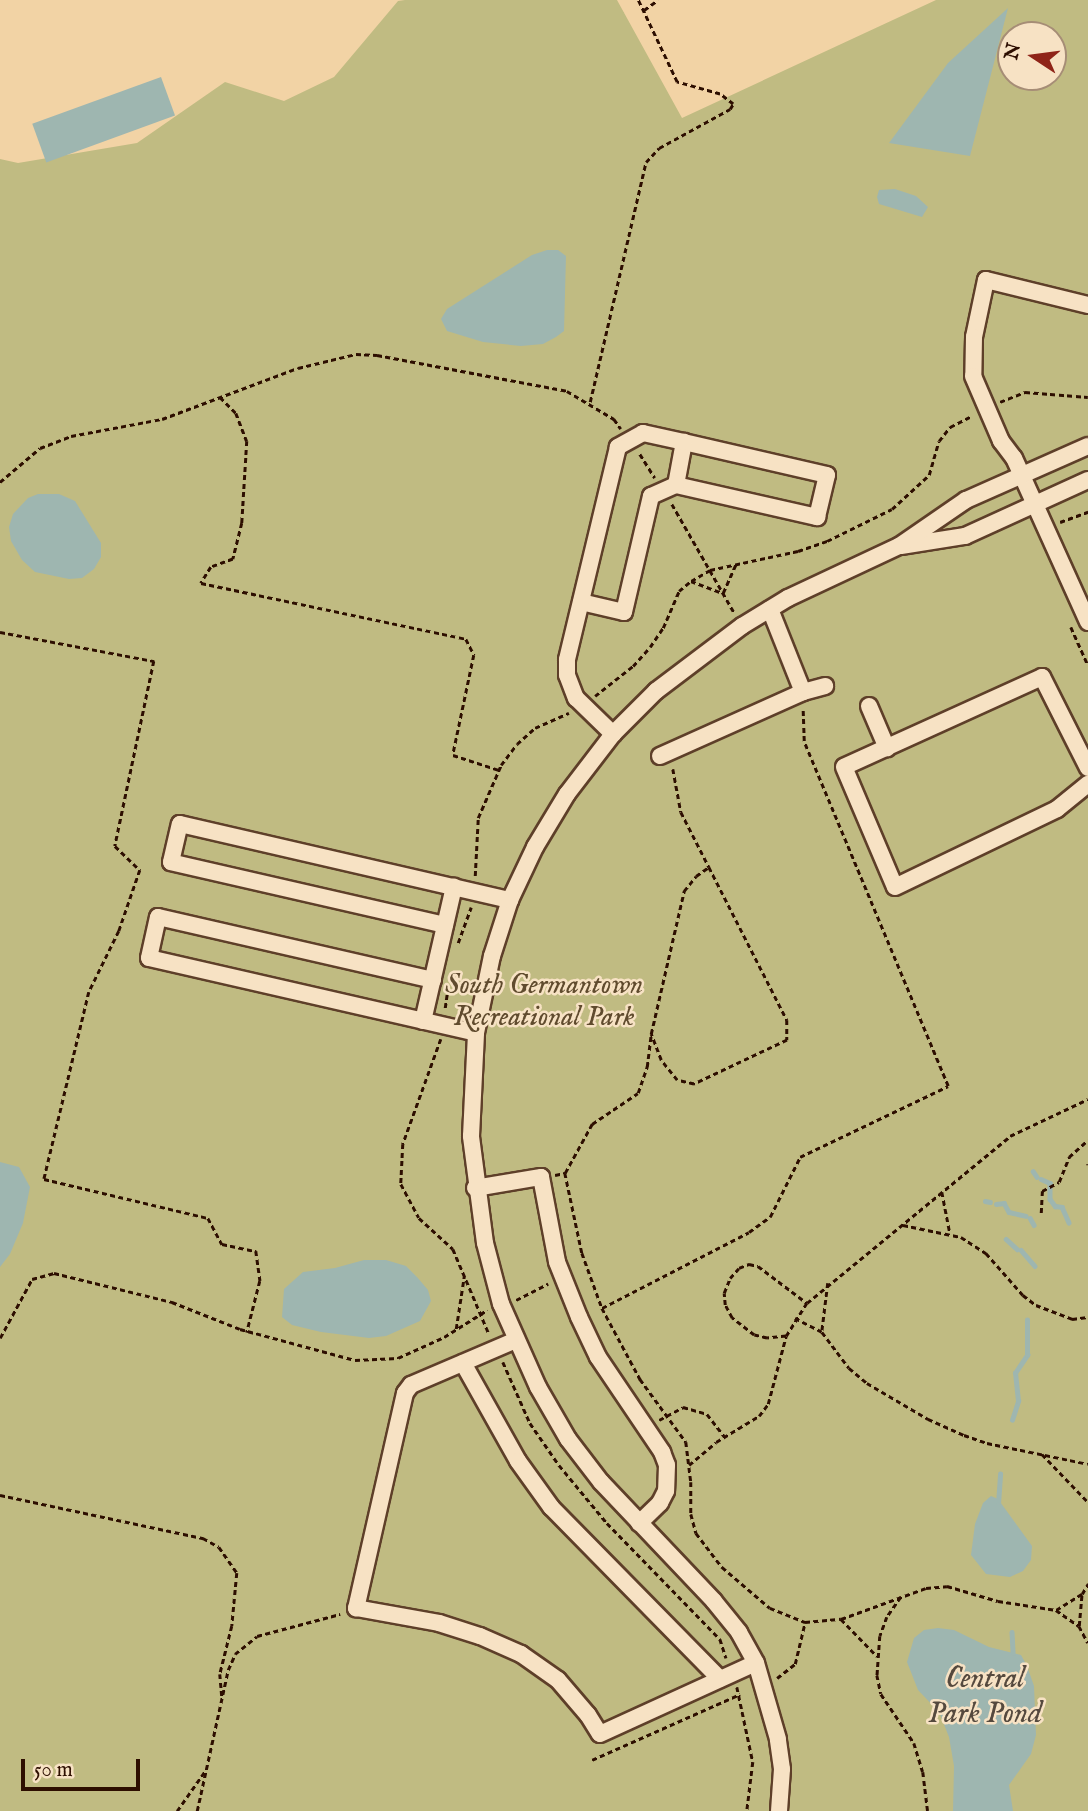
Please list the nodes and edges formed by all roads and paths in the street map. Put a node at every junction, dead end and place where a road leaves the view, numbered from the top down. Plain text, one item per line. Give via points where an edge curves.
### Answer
1 (638, 0) edge
2 (659, 0) edge
3 (645, 10) junction
4 (1088, 305) edge
5 (219, 397) junction
6 (1088, 397) edge
7 (590, 403) junction
8 (987, 408) junction
9 (630, 440) junction
10 (684, 442) junction
11 (1088, 446) edge
12 (1022, 477) junction
13 (1088, 480) edge
14 (0, 482) edge
15 (670, 487) junction
16 (1034, 505) junction
17 (899, 546) junction
18 (736, 564) junction
19 (710, 570) junction
20 (691, 582) junction
21 (723, 593) junction
22 (581, 602) junction
23 (770, 609) junction
24 (1067, 618) dead end
25 (1088, 622) edge
26 (742, 626) junction
27 (0, 632) edge
28 (1088, 665) edge
29 (825, 686) dead end
30 (803, 692) junction
31 (582, 704) junction
32 (869, 706) dead end
33 (614, 734) junction
34 (887, 748) junction
35 (665, 754) joint
36 (1088, 768) edge
37 (499, 770) junction
38 (1088, 784) edge
39 (709, 867) junction
40 (454, 887) junction
41 (474, 892) junction
42 (510, 900) junction
43 (445, 925) junction
44 (457, 947) dead end
45 (440, 983) junction
46 (423, 1021) junction
47 (444, 1026) junction
48 (476, 1033) junction
49 (651, 1034) junction
50 (1088, 1099) edge
51 (1088, 1140) edge
52 (565, 1173) junction
53 (541, 1177) junction
54 (475, 1188) junction
55 (942, 1191) junction
56 (1041, 1213) dead end
57 (903, 1226) junction
58 (950, 1233) junction
59 (465, 1275) junction
60 (563, 1277) junction
61 (828, 1283) junction
62 (807, 1303) junction
63 (502, 1304) junction
64 (602, 1308) junction
65 (479, 1314) junction
66 (1088, 1317) edge
67 (795, 1318) junction
68 (456, 1329) junction
69 (247, 1332) junction
70 (822, 1332) junction
71 (786, 1336) junction
72 (0, 1338) edge
73 (516, 1340) junction
74 (496, 1348) junction
75 (463, 1363) junction
76 (668, 1414) junction
77 (646, 1428) junction
78 (724, 1436) junction
79 (1042, 1454) junction
80 (1088, 1464) edge
81 (689, 1466) junction
82 (0, 1495) edge
83 (1088, 1502) edge
84 (639, 1523) junction
85 (1088, 1584) edge
86 (1083, 1594) junction
87 (901, 1597) junction
88 (356, 1608) junction
89 (1056, 1610) junction
90 (841, 1619) junction
91 (805, 1622) junction
92 (1079, 1626) junction
93 (1088, 1643) edge
94 (877, 1656) junction
95 (756, 1663) junction
96 (726, 1677) junction
97 (764, 1685) junction
98 (740, 1695) junction
99 (222, 1699) junction
100 (592, 1760) dead end
101 (207, 1767) junction
102 (177, 1811) edge
103 (197, 1811) edge
104 (747, 1811) edge
105 (779, 1811) edge
106 (928, 1811) edge

1 - 3 path
2 - 3 path
3 - 7 path via 677,82 720,94 733,104 659,148 646,162
4 - 8 street via 986,280 974,337 973,376
5 - 7 path via 298,368 356,354 546,385
5 - 14 path via 162,419 60,440 40,448
5 - 37 path via 236,413 247,441 242,523 233,559 211,567 201,583 466,639 474,655 453,755
6 - 8 path via 1025,392
7 - 9 path via 614,419
8 - 12 street
8 - 18 path via 950,426 939,441 929,475 892,509 827,541
9 - 10 street via 643,433
9 - 15 path
9 - 22 street via 618,447
10 - 15 street
10 - 15 street via 827,475 817,517
11 - 12 street
12 - 16 street
12 - 17 street via 966,500
13 - 16 street
15 - 19 path
15 - 22 street via 651,496 624,612
16 - 17 street via 965,536
16 - 25 street
17 - 23 street
18 - 19 path
18 - 21 path
19 - 20 path
19 - 21 path
20 - 21 path
20 - 31 path via 678,591 650,647 605,691
21 - 26 path
22 - 31 street via 567,675
23 - 26 street
23 - 30 street
24 - 28 path
26 - 33 street via 656,691
27 - 69 path via 154,660 115,846 140,870 119,931 89,992 44,1179 208,1217 222,1244 256,1251 260,1281
29 - 30 street
30 - 35 street
30 - 64 path via 804,741 948,1086 800,1157 770,1217 760,1225
31 - 33 street
31 - 37 path via 535,728
32 - 34 street
33 - 42 street via 567,793
34 - 36 street via 1042,677
34 - 38 street via 844,767 895,887 1057,809
35 - 39 path via 681,812
37 - 41 path via 478,818
39 - 49 path via 684,891
39 - 49 path via 787,1020 787,1040 694,1084 677,1080 661,1059
40 - 41 street
40 - 43 street
40 - 43 street via 180,824 171,862
41 - 42 street
41 - 44 path
42 - 48 street via 492,956
43 - 45 street
45 - 46 street
45 - 46 street via 158,917 149,958
45 - 47 path
46 - 47 street
47 - 48 street
47 - 59 path via 403,1144 401,1184 419,1218 453,1249
48 - 54 street via 471,1093
49 - 52 path via 638,1093 592,1124
50 - 55 path via 1010,1136
51 - 56 path via 1069,1157 1059,1182 1042,1191
52 - 53 path
52 - 64 path via 579,1240
53 - 54 street
53 - 60 street
54 - 63 street
55 - 57 path
55 - 58 path
57 - 58 path
57 - 61 path
58 - 66 path via 986,1253 1036,1305 1072,1319
59 - 65 path
59 - 68 path
60 - 63 path
60 - 77 street via 598,1357
61 - 62 path
61 - 70 path
62 - 67 path
62 - 71 path via 758,1266 748,1264 730,1278 724,1293 732,1318 754,1335
63 - 65 path
63 - 73 street
64 - 76 path via 640,1379
65 - 68 path
65 - 74 path
67 - 70 path
67 - 71 path
68 - 69 path via 417,1351 377,1361 326,1354
69 - 72 path via 172,1302 54,1273 32,1279
70 - 79 path via 849,1368 894,1401 964,1435
71 - 78 path via 768,1404 746,1426
73 - 74 street
73 - 84 street via 568,1439
74 - 75 street
74 - 96 path via 530,1423 559,1465 616,1532 720,1639
75 - 88 street via 411,1385 400,1403
75 - 96 street via 518,1461 551,1507
76 - 77 path
76 - 78 path via 683,1407 707,1414
76 - 81 path via 686,1442
77 - 84 street via 663,1452 668,1477 660,1503
78 - 81 path
79 - 80 path
79 - 83 path
81 - 91 path via 691,1514 707,1551 770,1608
82 - 99 path via 203,1538 219,1546 237,1573 232,1626 220,1674
84 - 95 street via 714,1601
85 - 86 path
86 - 89 path
86 - 92 path
87 - 89 path via 947,1586 998,1601
87 - 90 path
87 - 94 path via 887,1617
88 - 96 street via 439,1623 521,1654 558,1680 600,1734
88 - 99 path via 247,1642 235,1654
89 - 92 path
90 - 91 path
90 - 94 path
91 - 97 path via 794,1664 786,1674
92 - 93 path
94 - 106 path via 881,1694 914,1743
95 - 96 street
95 - 97 street
96 - 98 path
97 - 105 street via 782,1769
98 - 100 path
98 - 104 path via 753,1762
99 - 101 path
101 - 102 path
101 - 103 path

